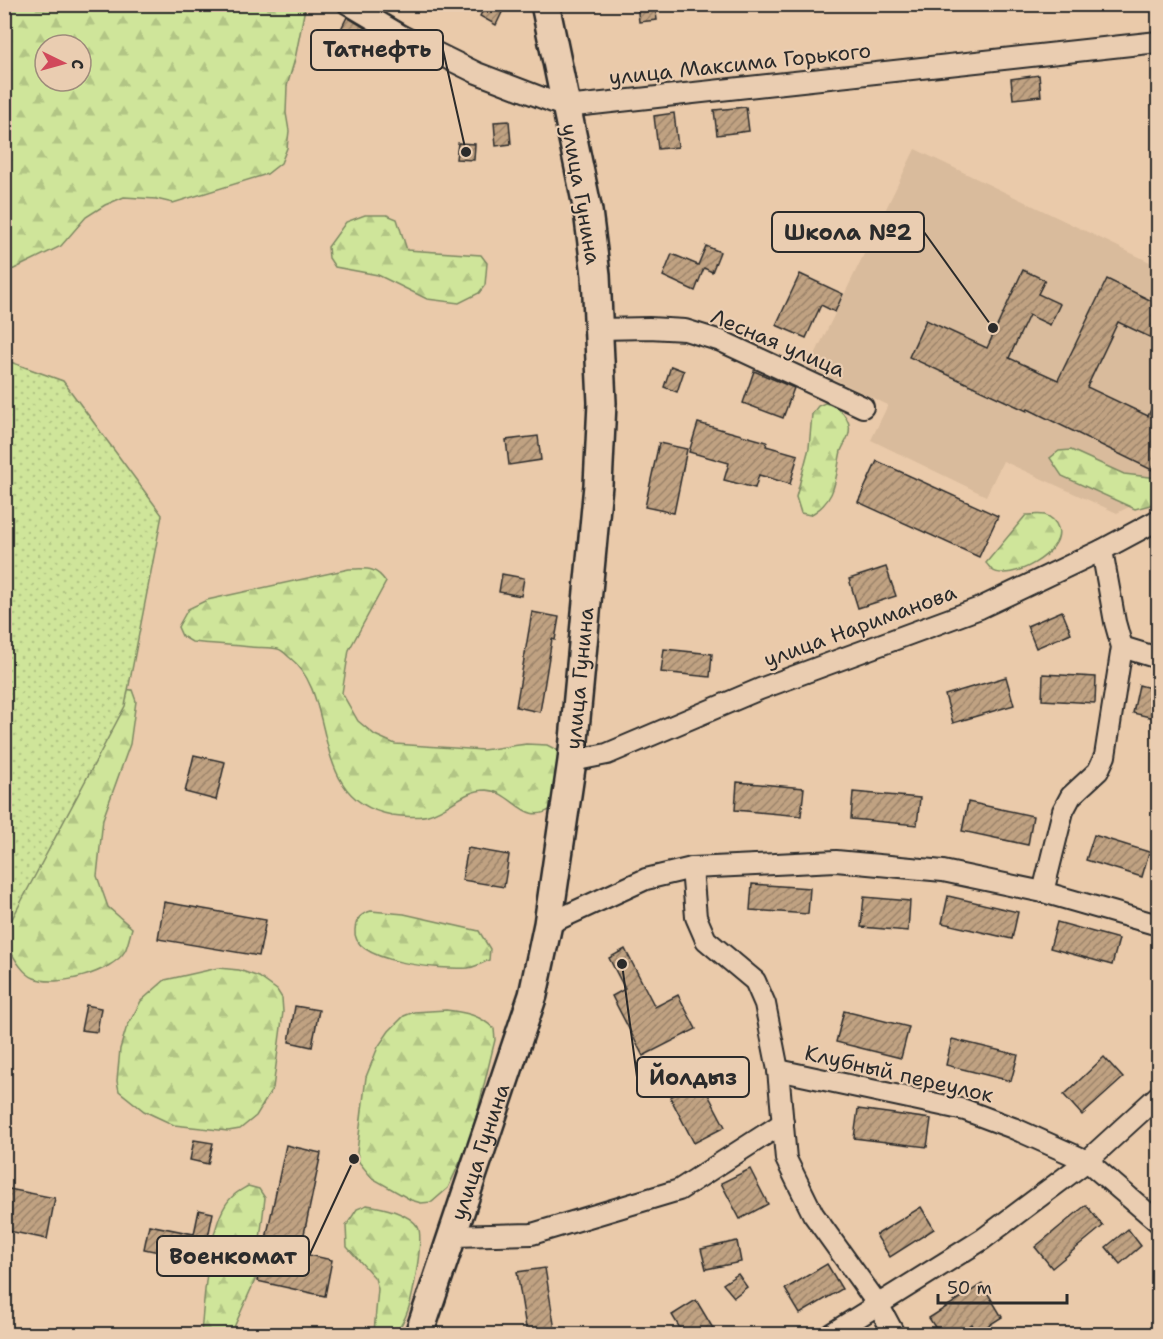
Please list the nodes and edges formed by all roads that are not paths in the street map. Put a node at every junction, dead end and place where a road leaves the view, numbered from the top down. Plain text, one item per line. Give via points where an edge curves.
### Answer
1 (348, 4) edge
2 (545, 4) edge
3 (1158, 42) edge
4 (566, 107) junction
5 (599, 329) junction
6 (863, 407) dead end
7 (1158, 520) edge
8 (1102, 550) junction
9 (1122, 647) junction
10 (1158, 658) edge
11 (572, 761) junction
12 (692, 868) junction
13 (1043, 892) junction
14 (548, 924) junction
15 (1158, 925) edge
16 (778, 1070) junction
17 (1158, 1096) edge
18 (783, 1123) junction
19 (1087, 1161) junction
20 (1158, 1222) edge
21 (452, 1236) junction
22 (879, 1306) junction
23 (419, 1335) edge
24 (831, 1335) edge
25 (894, 1335) edge

1 - 4 street, улица Максима Горького via 477,74
2 - 4 main road, улица Гунина
3 - 4 street, улица Максима Горького
4 - 5 main road, улица Гунина via 588,211
5 - 6 street, Лесная улица via 685,330 722,341
5 - 11 main road, улица Гунина via 602,403 598,485
7 - 8 street, улица Нариманова
8 - 9 street
8 - 11 street, улица Нариманова via 980,608 760,689 608,754
9 - 10 street
9 - 13 street via 1105,756 1098,771 1071,796 1063,811
11 - 14 main road, улица Гунина
12 - 13 street via 836,861 943,871
12 - 14 street via 646,879
12 - 16 street via 696,917 706,940 755,981 765,1004
13 - 15 street
14 - 21 main road, улица Гунина via 533,995
16 - 18 street
16 - 19 street, Клубный переулок via 964,1110
17 - 19 street
18 - 21 street via 680,1190 532,1234
18 - 22 street via 786,1159 813,1214
19 - 20 street, Клубный переулок
19 - 22 street via 984,1239
21 - 23 main road, улица Гунина
22 - 24 street
22 - 25 street

